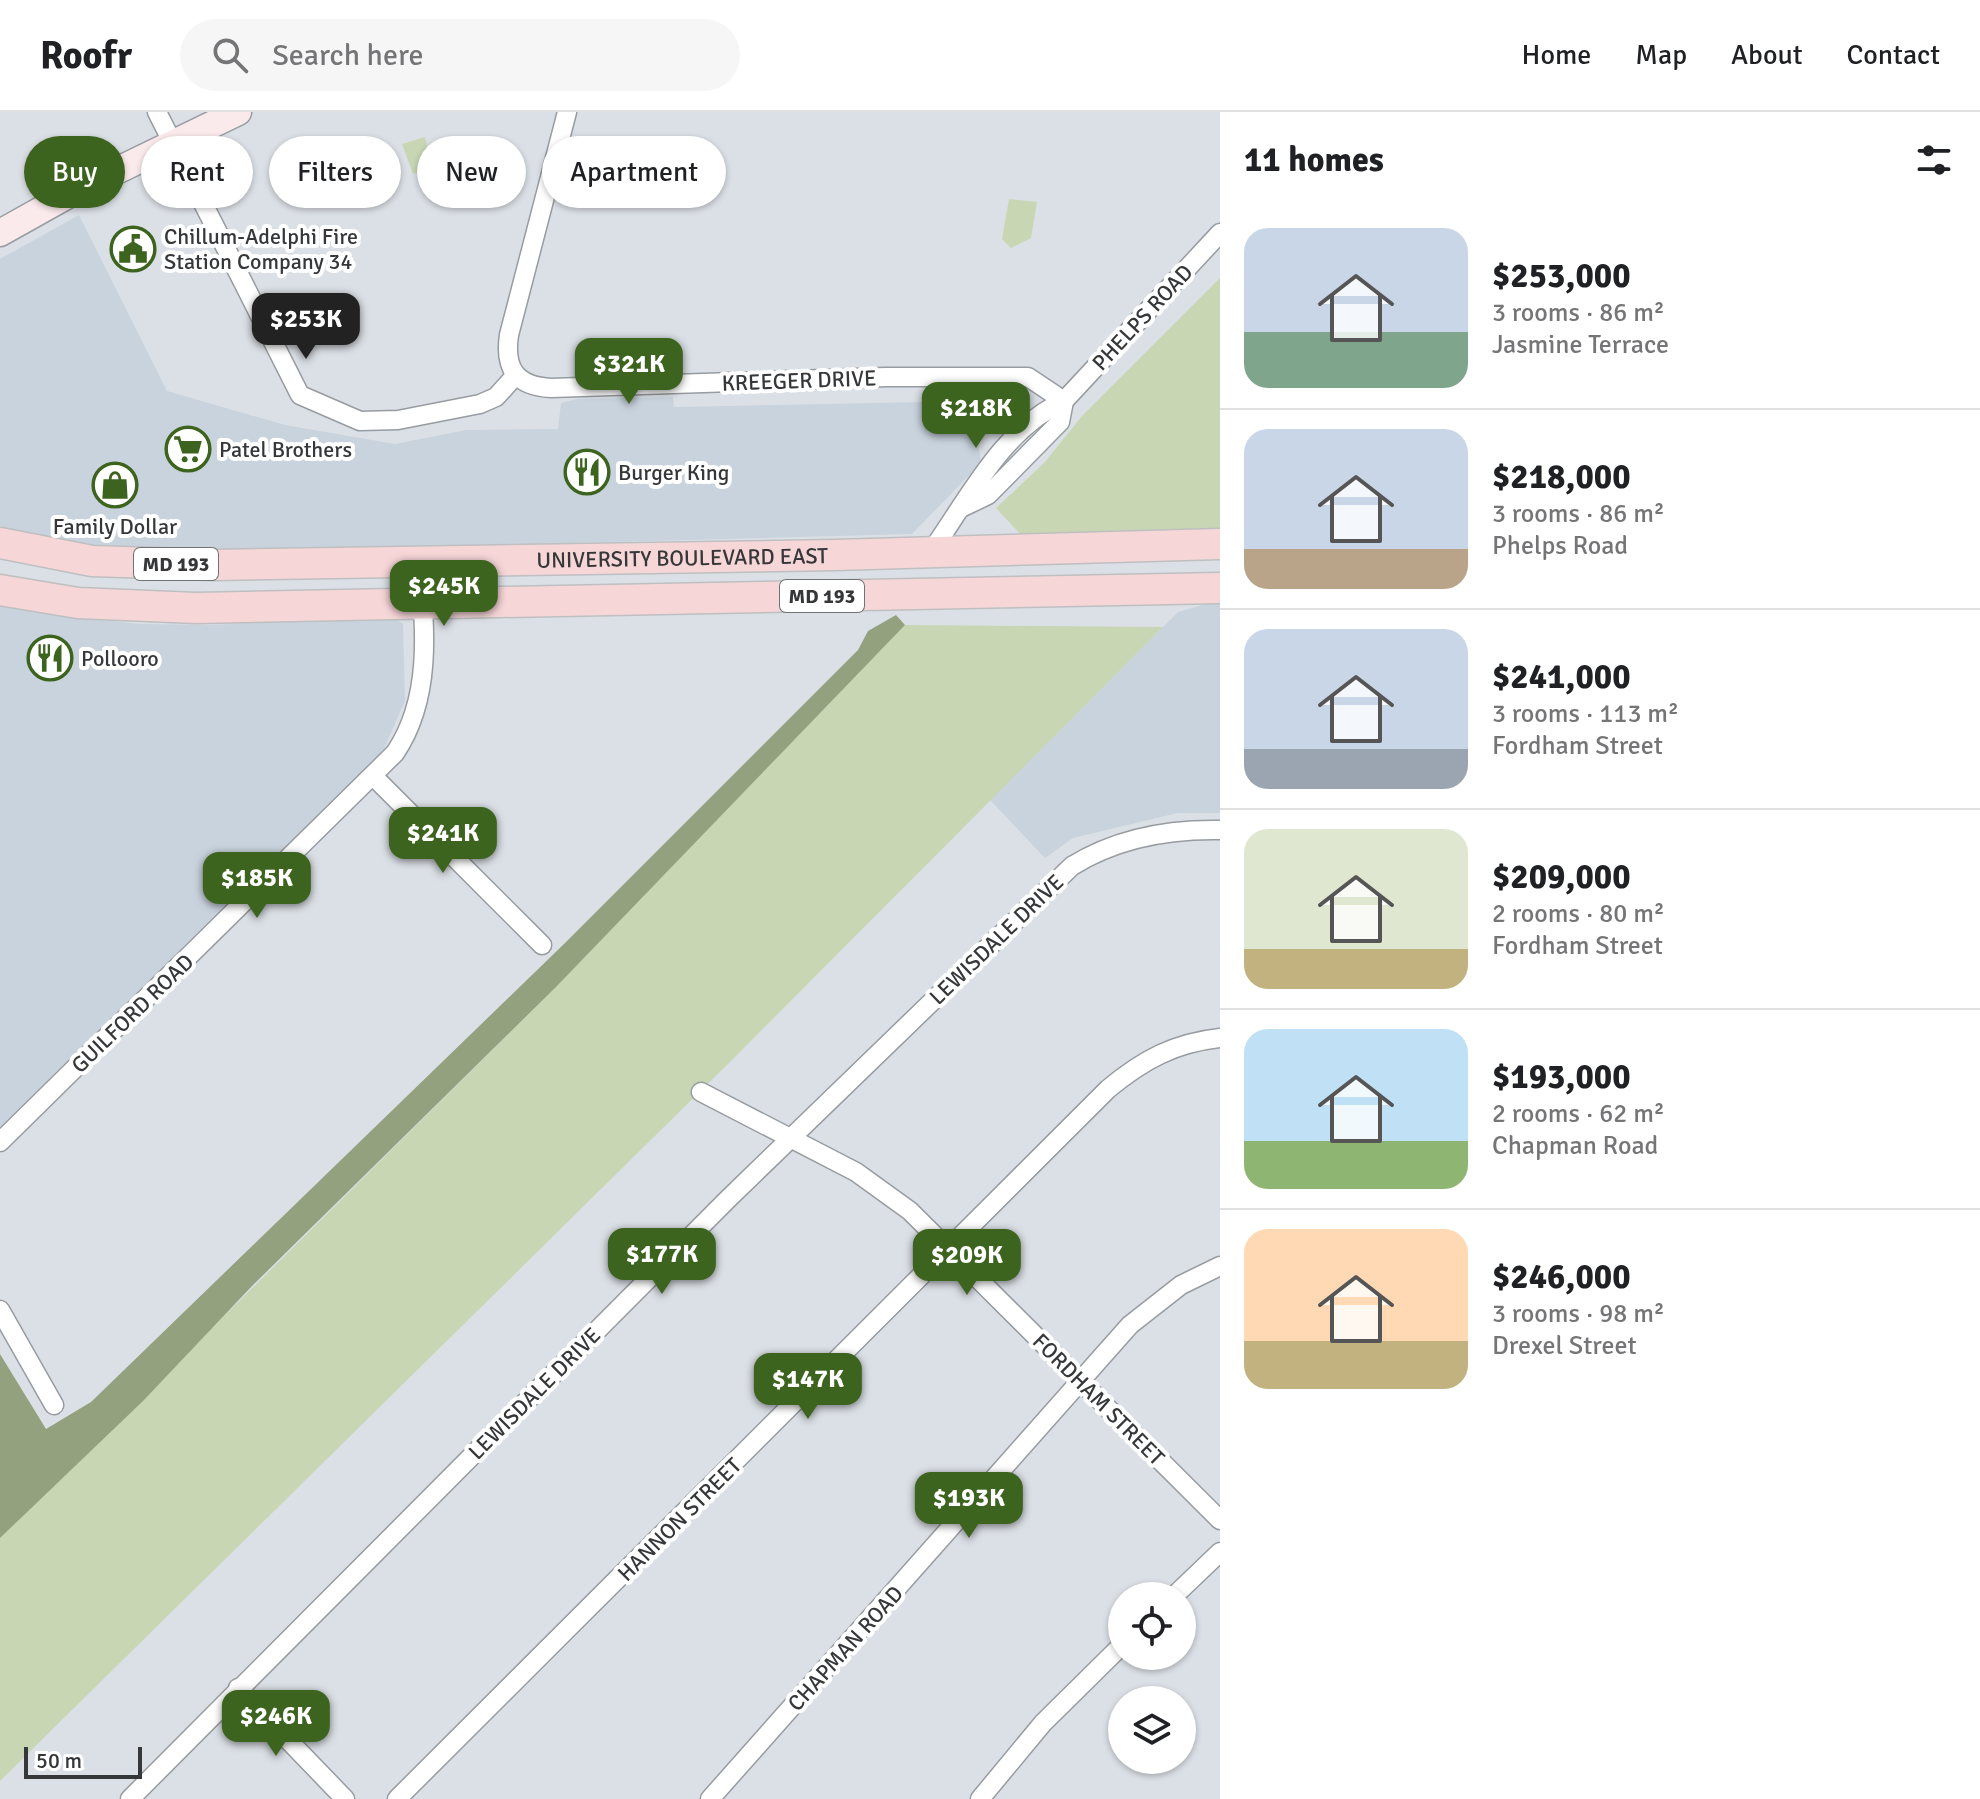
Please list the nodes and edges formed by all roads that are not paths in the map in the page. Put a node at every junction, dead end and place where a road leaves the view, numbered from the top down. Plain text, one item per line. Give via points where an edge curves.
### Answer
1 (157, 112) edge
2 (238, 112) edge
3 (567, 112) edge
4 (168, 136) edge
5 (186, 136) edge
6 (141, 159) edge
7 (204, 208) edge
8 (0, 233) edge
9 (1220, 233) edge
10 (515, 376) junction
11 (1064, 401) junction
12 (0, 543) edge
13 (1220, 544) edge
14 (930, 553) junction
15 (419, 561) junction
16 (1220, 588) edge
17 (0, 590) edge
18 (423, 605) junction
19 (373, 776) junction
20 (1220, 830) edge
21 (542, 945) dead end
22 (1220, 1038) edge
23 (701, 1092) dead end
24 (789, 1140) junction
25 (0, 1142) edge
26 (950, 1250) junction
27 (1220, 1266) edge
28 (0, 1310) edge
29 (1081, 1382) junction
30 (54, 1405) dead end
31 (1220, 1520) edge
32 (1220, 1552) edge
33 (1189, 1582) edge
34 (1108, 1659) edge
35 (238, 1688) junction
36 (130, 1799) edge
37 (345, 1799) edge
38 (397, 1799) edge
39 (710, 1799) edge
40 (980, 1799) edge

1 - 4 street
2 - 5 main road
3 - 10 street via 509,335 507,360
6 - 8 main road
7 - 10 street via 300,395 360,421 398,420 480,404 496,397
9 - 11 street, PHELPS ROAD
10 - 11 street, KREEGER DRIVE via 551,388 1028,377
11 - 14 street, PHELPS ROAD via 1042,411 973,484
12 - 15 main road, UNIVERSITY BOULEVARD EAST / MD 193 via 126,563
13 - 14 main road, UNIVERSITY BOULEVARD EAST / MD 193
14 - 15 main road, UNIVERSITY BOULEVARD EAST / MD 193
15 - 18 street, GUILFORD ROAD
16 - 18 main road, UNIVERSITY BOULEVARD EAST / MD 193
17 - 18 main road, UNIVERSITY BOULEVARD EAST / MD 193 via 151,608
18 - 19 street, GUILFORD ROAD via 416,716 395,753
19 - 21 street
19 - 25 street, GUILFORD ROAD
20 - 24 street, LEWISDALE DRIVE via 1147,836 1072,866
22 - 26 street, HANNON STREET via 1166,1049 1129,1071
23 - 24 street, FORDHAM STREET
24 - 26 street, FORDHAM STREET via 882,1188
24 - 35 street, LEWISDALE DRIVE
26 - 29 street, FORDHAM STREET
26 - 38 street, HANNON STREET
27 - 29 street, CHAPMAN ROAD via 1144,1312
28 - 30 street
29 - 31 street, FORDHAM STREET
29 - 39 street, CHAPMAN ROAD
32 - 33 street
34 - 40 street via 1043,1723
35 - 36 street, LEWISDALE DRIVE
35 - 37 street

